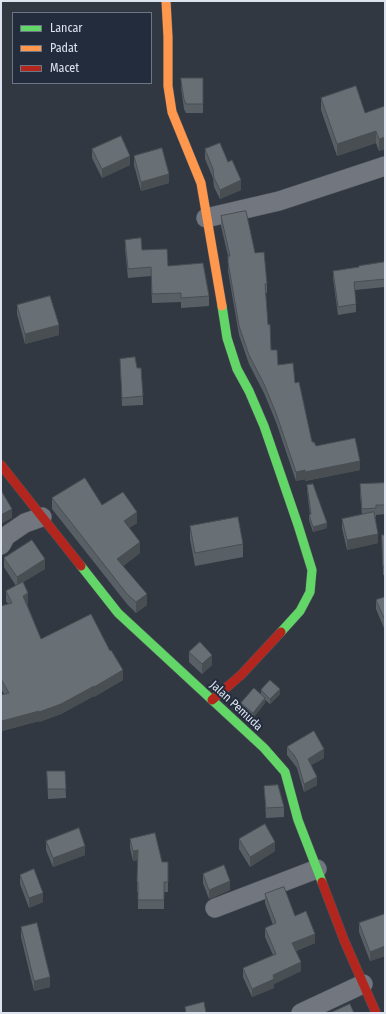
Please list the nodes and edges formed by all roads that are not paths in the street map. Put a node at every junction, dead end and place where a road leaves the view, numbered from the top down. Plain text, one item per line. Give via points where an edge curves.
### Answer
1 (166, 1) edge
2 (385, 166) edge
3 (206, 218) junction
4 (1, 465) edge
5 (42, 517) junction
6 (1, 545) edge
7 (212, 700) junction
8 (317, 869) junction
9 (215, 908) dead end
10 (363, 984) junction
11 (301, 1013) edge
12 (376, 1013) edge

1 - 3 street via 168,86 172,112 201,183
2 - 3 street via 279,201
3 - 7 street via 227,338 237,369 264,426 312,570 310,592 300,611 241,675
4 - 5 street, Jalan Pemuda
5 - 6 street via 25,523 6,536
5 - 7 street, Jalan Pemuda via 118,613
7 - 8 street, Jalan Pemuda via 264,748 284,772 298,820
8 - 9 street
8 - 10 street, Jalan Pemuda
10 - 11 street
10 - 12 street, Jalan Pemuda

